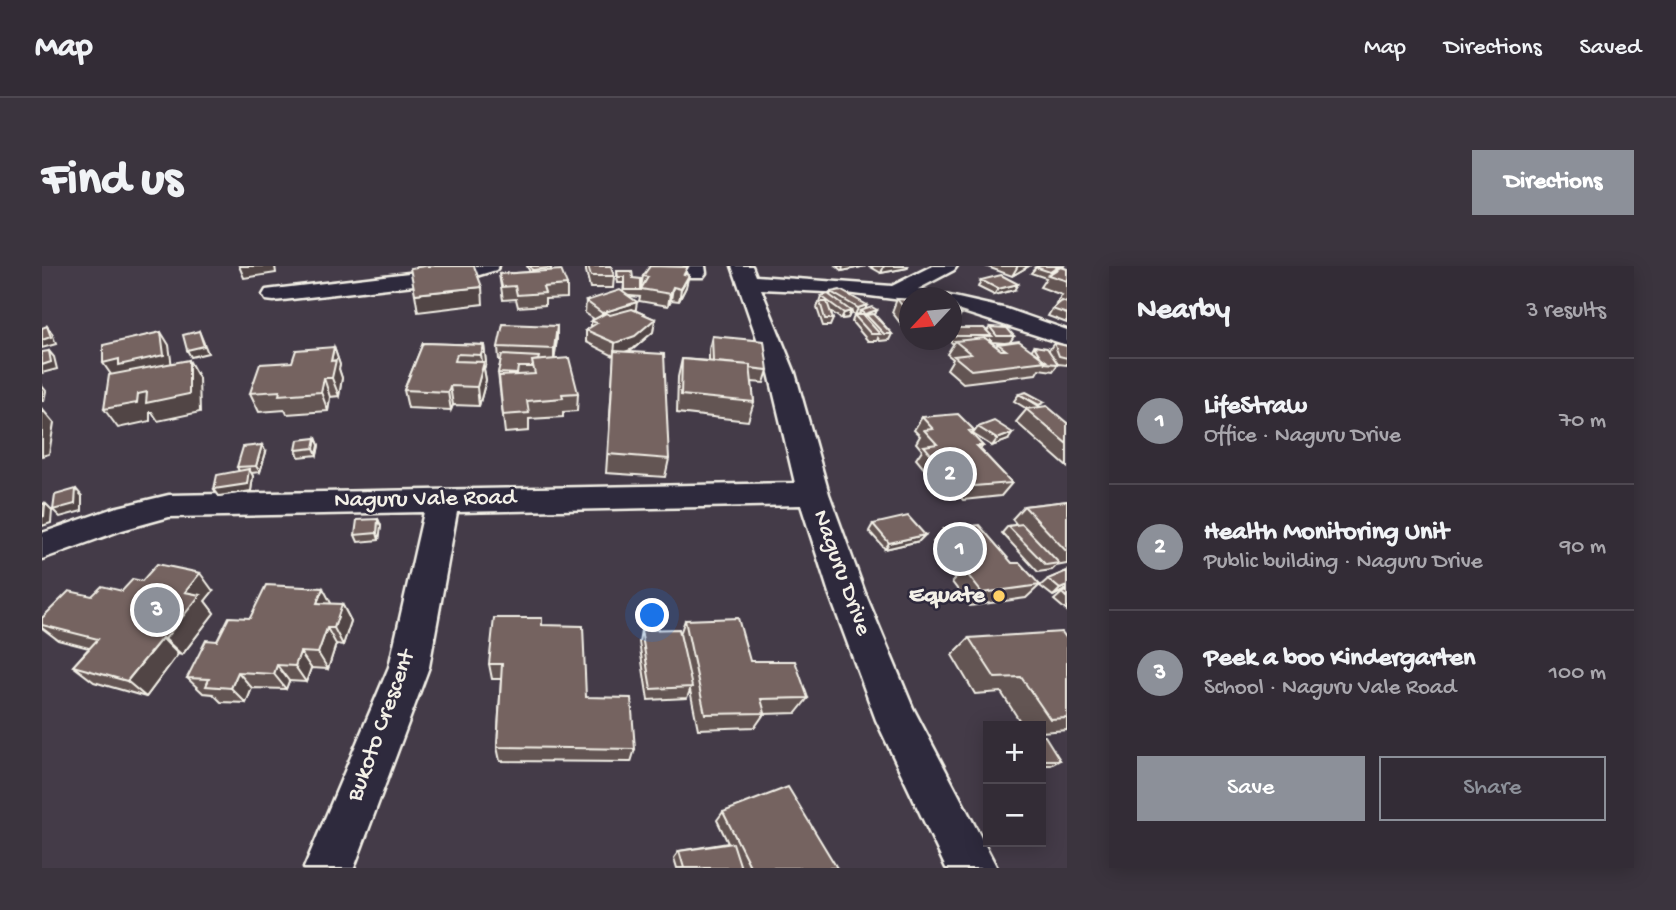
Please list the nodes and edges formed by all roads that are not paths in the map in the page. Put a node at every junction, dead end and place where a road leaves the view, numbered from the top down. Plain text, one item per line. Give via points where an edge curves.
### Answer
1 (489, 266) edge
2 (947, 266) edge
3 (745, 274) edge
4 (897, 292) joint
5 (274, 295) dead end
6 (962, 304) edge
7 (1067, 338) edge
8 (813, 494) junction
9 (443, 500) junction
10 (42, 546) edge
11 (329, 868) edge
12 (972, 868) edge

1 - 5 street via 466,273
2 - 4 street
3 - 4 street
3 - 8 street, Naguru Drive via 782,373
6 - 7 street
8 - 9 street, Naguru Vale Road
8 - 12 street, Naguru Drive via 846,593 897,720
9 - 10 street, Naguru Vale Road via 169,506
9 - 11 street, Bukoto Crescent via 409,667

